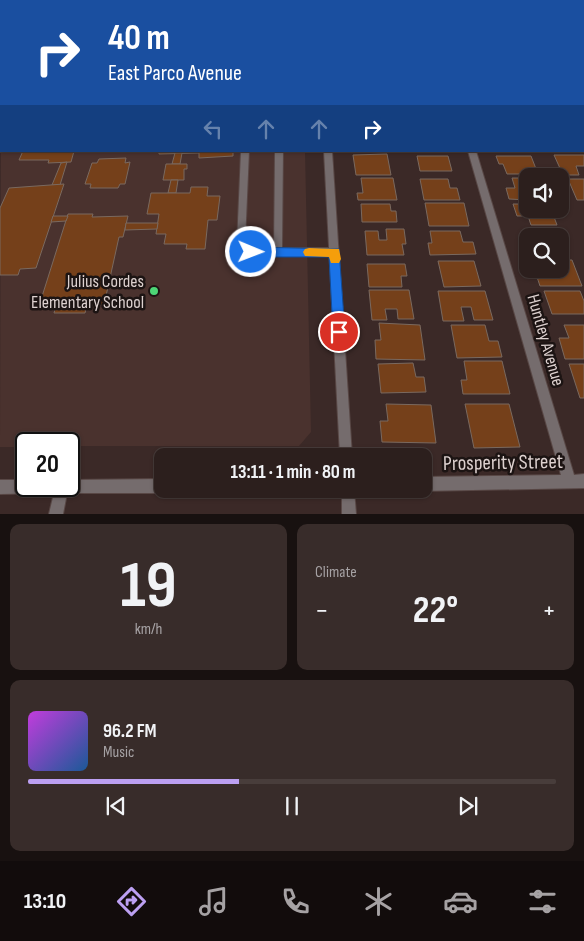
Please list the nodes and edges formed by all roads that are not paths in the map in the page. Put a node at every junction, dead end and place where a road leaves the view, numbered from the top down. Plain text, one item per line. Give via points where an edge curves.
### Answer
1 (245, 152) edge
2 (279, 152) edge
3 (328, 152) edge
4 (472, 152) edge
5 (278, 252) junction
6 (335, 252) junction
7 (346, 448) edge
8 (569, 481) junction
9 (584, 481) edge
10 (432, 484) edge
11 (80, 486) edge
12 (154, 486) edge
13 (0, 487) edge
14 (15, 487) edge
15 (60, 497) edge
16 (348, 498) edge
17 (56, 514) edge
18 (349, 514) edge

1 - 5 lane via 241,244 251,252
2 - 5 lane
3 - 6 street
4 - 8 street, Huntley Avenue
5 - 6 lane
6 - 7 street
8 - 9 street, Prosperity Street
8 - 10 street, Prosperity Street
11 - 12 street
13 - 14 street
15 - 17 street
16 - 18 street

